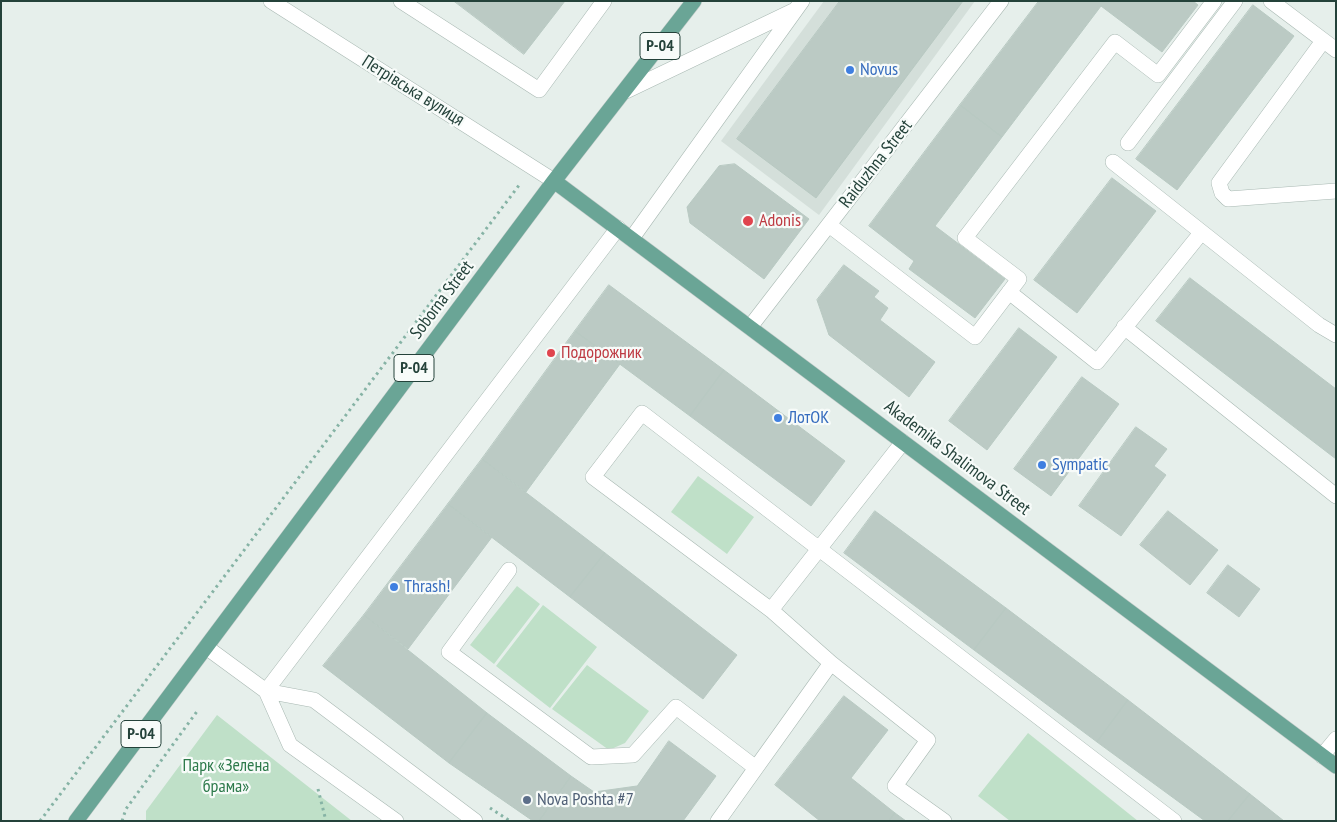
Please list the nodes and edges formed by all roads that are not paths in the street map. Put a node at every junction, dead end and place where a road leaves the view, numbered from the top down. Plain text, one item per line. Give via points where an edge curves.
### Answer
1 (271, 1) edge
2 (402, 1) edge
3 (604, 1) edge
4 (694, 1) edge
5 (1002, 1) edge
6 (1214, 1) edge
7 (1235, 1) edge
8 (1271, 1) edge
9 (798, 6) edge
10 (1323, 41) junction
11 (1336, 50) edge
12 (626, 92) junction
13 (1128, 143) dead end
14 (1112, 162) dead end
15 (554, 181) junction
16 (1336, 191) edge
17 (829, 226) junction
18 (618, 228) junction
19 (1201, 233) junction
20 (632, 238) junction
21 (1009, 292) junction
22 (750, 326) junction
23 (1124, 327) junction
24 (1336, 335) edge
25 (903, 442) junction
26 (1336, 496) edge
27 (819, 548) junction
28 (509, 570) dead end
29 (771, 610) junction
30 (206, 647) junction
31 (831, 663) junction
32 (266, 691) junction
33 (1336, 739) edge
34 (1322, 756) junction
35 (1336, 766) edge
36 (756, 768) junction
37 (76, 821) edge
38 (396, 821) edge
39 (475, 821) edge
40 (718, 821) edge
41 (944, 821) edge
42 (1174, 821) edge

1 - 15 street, Петрівська вулиця
2 - 3 street via 539,90
4 - 12 main road, Soborna Street / Р-04
5 - 17 street, Raiduzhna Street
6 - 21 street via 1158,75 1115,42 965,238 1019,279
7 - 13 street
8 - 10 street
9 - 12 street
9 - 20 street
10 - 11 street
10 - 16 street via 1219,183 1228,199
12 - 15 main road, Soborna Street / Р-04
14 - 19 street
15 - 18 main road, Akademika Shalimova Street
15 - 30 main road, Soborna Street / Р-04
17 - 21 street via 975,337
17 - 22 street, Raiduzhna Street
18 - 20 main road, Akademika Shalimova Street
18 - 32 street
19 - 23 street
19 - 24 street
20 - 22 main road, Akademika Shalimova Street
21 - 23 street via 1097,362
22 - 25 main road, Akademika Shalimova Street
23 - 26 street
25 - 27 street
25 - 34 main road, Akademika Shalimova Street
27 - 29 street
27 - 29 street via 642,413 593,477
27 - 42 street
28 - 36 street via 450,652 591,757 633,755 676,707
29 - 31 street
30 - 32 street
30 - 37 main road, Р-04
31 - 36 street
31 - 41 street via 928,740 895,786
32 - 38 street via 290,745
32 - 39 street via 314,700
33 - 34 street
34 - 35 main road, Akademika Shalimova Street
36 - 40 street

